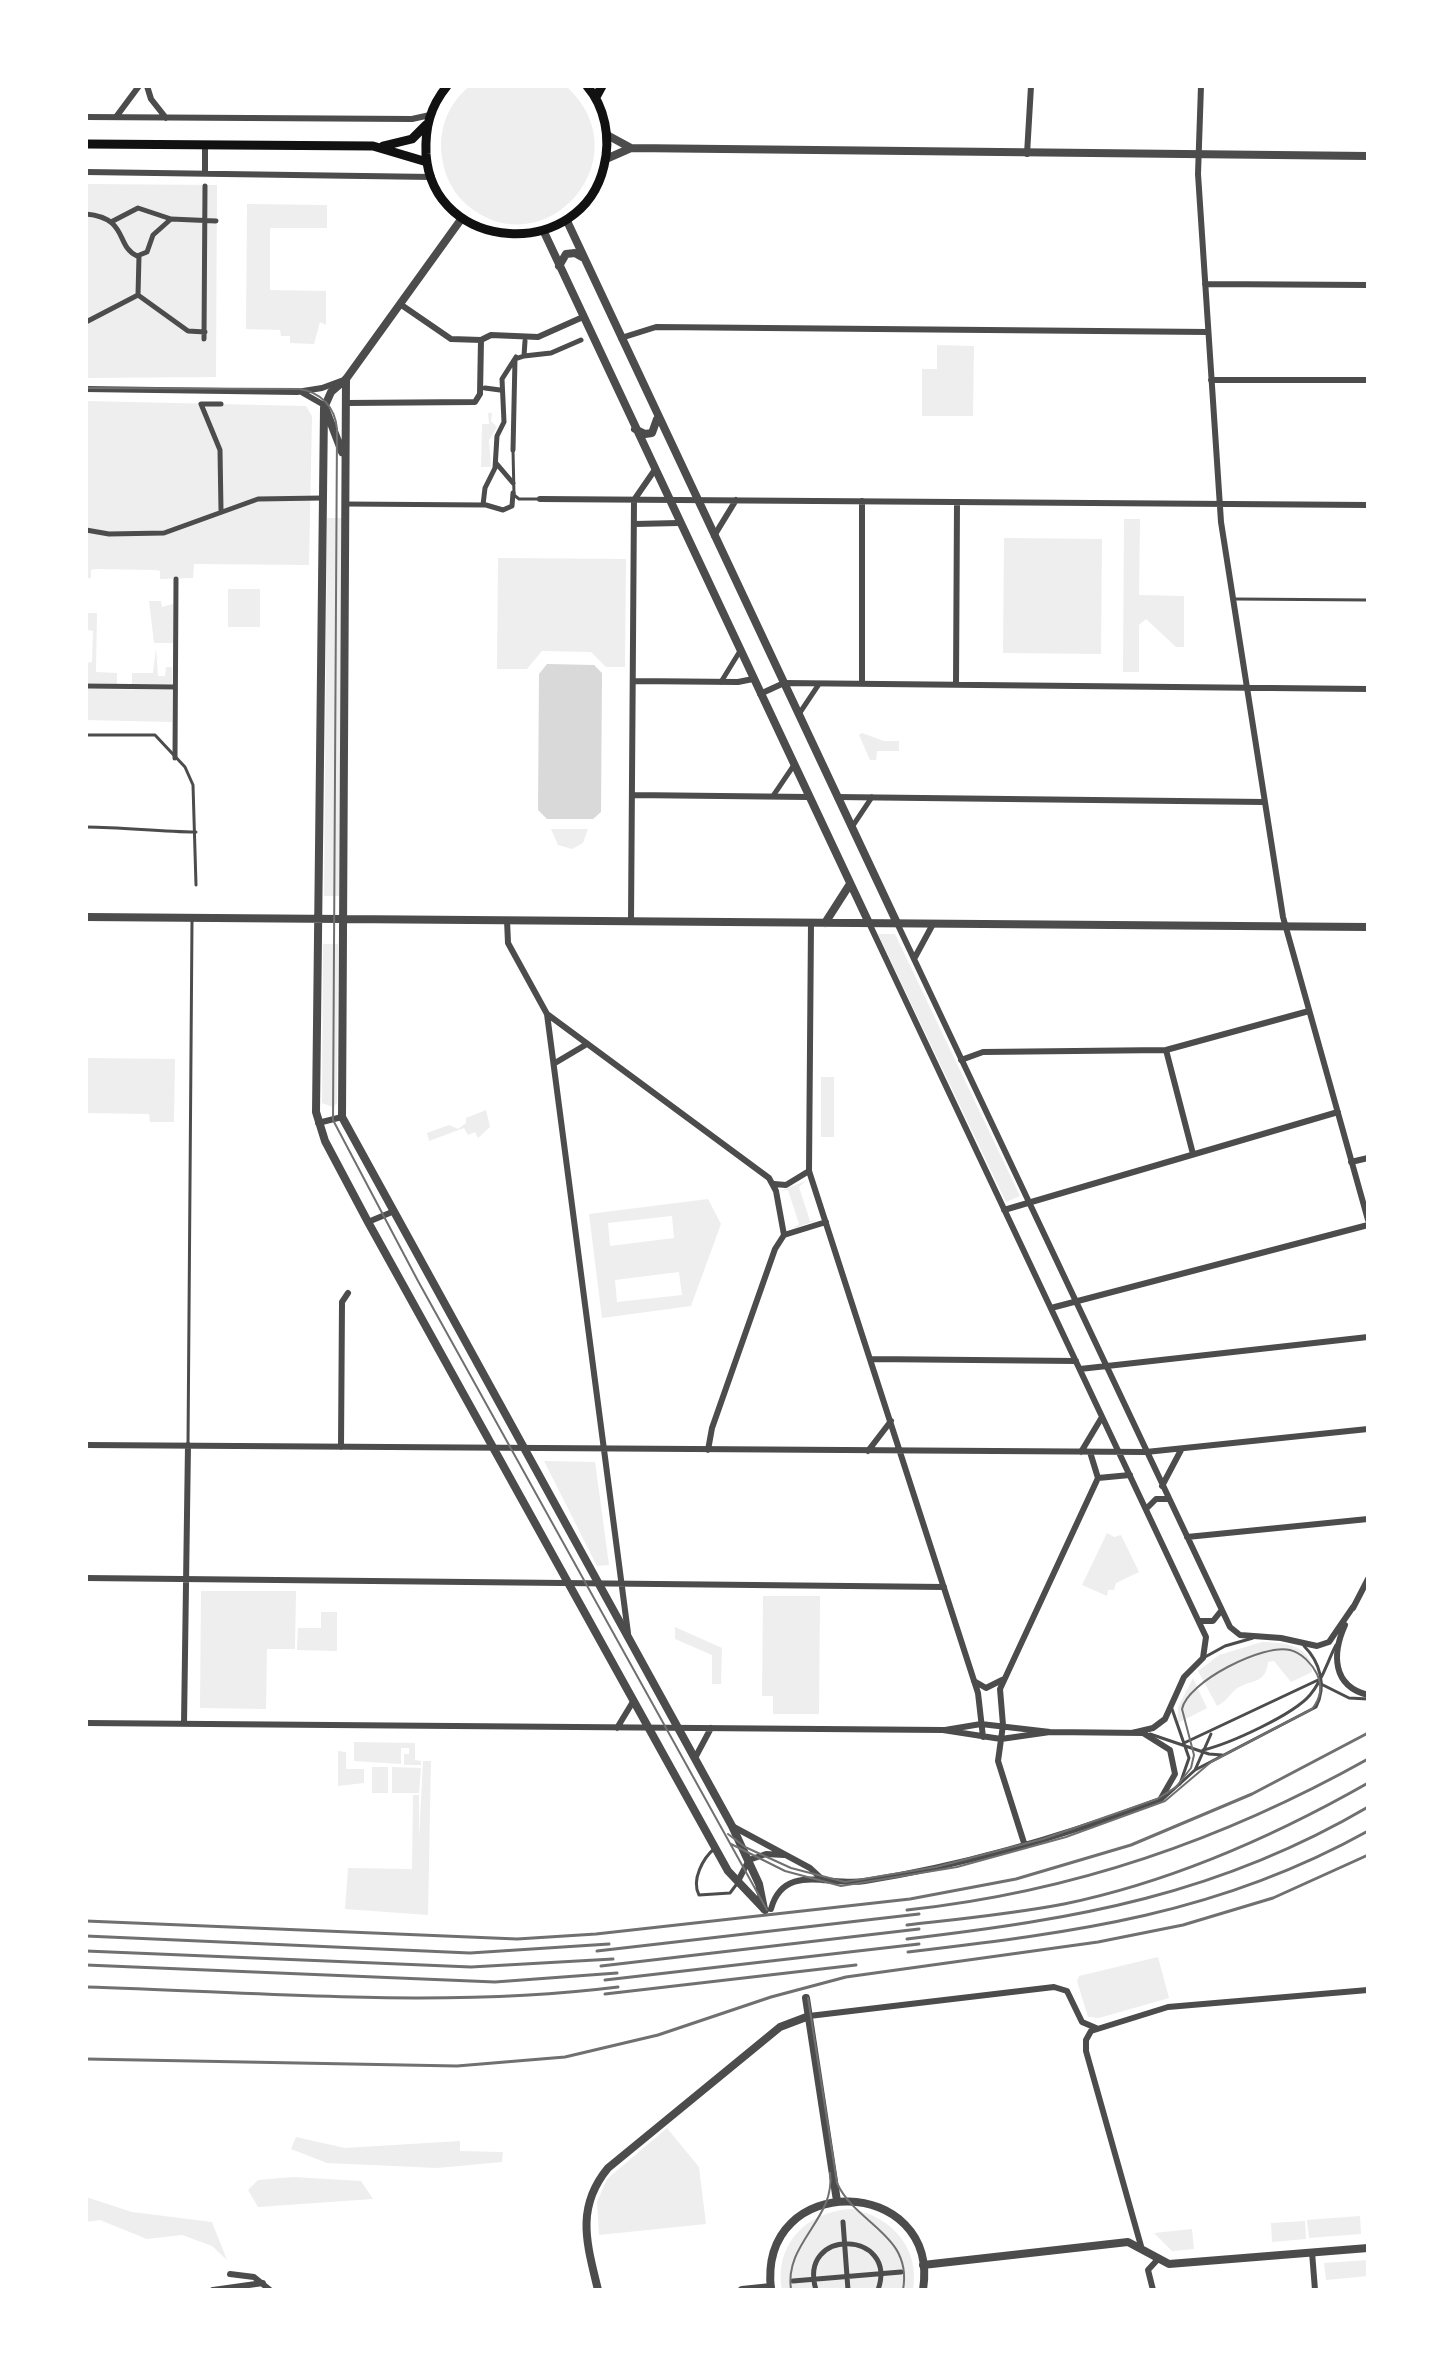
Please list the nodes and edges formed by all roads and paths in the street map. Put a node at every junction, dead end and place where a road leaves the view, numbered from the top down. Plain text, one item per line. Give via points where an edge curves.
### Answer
1 (139, 86) edge
2 (147, 86) edge
3 (447, 86) edge
4 (587, 86) edge
5 (602, 86) edge
6 (1031, 86) edge
7 (1201, 86) edge
8 (595, 93) edge
9 (86, 117) edge
10 (116, 117) junction
11 (166, 118) junction
12 (428, 120) junction
13 (607, 135) junction
14 (86, 144) edge
15 (205, 145) junction
16 (380, 147) junction
17 (631, 148) junction
18 (1027, 154) junction
19 (1197, 154) junction
20 (1368, 156) edge
21 (606, 159) junction
22 (427, 162) junction
23 (86, 172) edge
24 (205, 173) junction
25 (432, 177) junction
26 (205, 186) dead end
27 (86, 214) edge
28 (462, 218) junction
29 (171, 219) junction
30 (205, 221) junction
31 (216, 221) dead end
32 (567, 221) junction
33 (111, 222) junction
34 (544, 232) junction
35 (139, 256) junction
36 (582, 257) junction
37 (560, 267) junction
38 (205, 269) junction
39 (216, 269) dead end
40 (1205, 284) junction
41 (1368, 285) edge
42 (138, 295) junction
43 (400, 304) junction
44 (205, 310) junction
45 (216, 310) dead end
46 (583, 317) junction
47 (86, 322) edge
48 (1208, 332) junction
49 (567, 337) dead end
50 (621, 338) junction
51 (481, 340) junction
52 (581, 340) dead end
53 (525, 341) dead end
54 (563, 348) junction
55 (524, 356) junction
56 (516, 357) junction
57 (346, 379) junction
58 (1211, 380) junction
59 (1368, 380) edge
60 (485, 388) dead end
61 (86, 389) edge
62 (500, 390) junction
63 (297, 392) junction
64 (346, 403) junction
65 (324, 405) junction
66 (207, 414) dead end
67 (657, 416) junction
68 (504, 420) junction
69 (514, 420) junction
70 (634, 429) junction
71 (513, 450) joint
72 (345, 460) junction
73 (496, 462) junction
74 (654, 471) junction
75 (513, 483) junction
76 (232, 485) dead end
77 (223, 487) junction
78 (513, 493) joint
79 (322, 498) junction
80 (540, 499) joint
81 (516, 500) junction
82 (634, 500) junction
83 (668, 500) junction
84 (697, 500) junction
85 (736, 500) junction
86 (862, 501) junction
87 (957, 502) junction
88 (1218, 503) junction
89 (345, 504) junction
90 (483, 505) junction
91 (1368, 505) edge
92 (221, 510) junction
93 (679, 523) junction
94 (634, 524) junction
95 (86, 530) edge
96 (714, 536) junction
97 (176, 579) dead end
98 (1233, 599) junction
99 (1368, 600) edge
100 (740, 651) junction
101 (753, 679) junction
102 (633, 681) junction
103 (721, 682) junction
104 (784, 683) junction
105 (819, 684) junction
106 (862, 684) junction
107 (956, 685) junction
108 (86, 686) edge
109 (175, 687) junction
110 (1246, 688) junction
111 (1368, 689) edge
112 (760, 694) junction
113 (798, 714) junction
114 (86, 735) edge
115 (175, 758) junction
116 (794, 765) junction
117 (632, 795) junction
118 (773, 796) junction
119 (808, 797) junction
120 (837, 797) junction
121 (872, 797) junction
122 (1264, 802) junction
123 (86, 827) edge
124 (852, 827) junction
125 (196, 832) junction
126 (850, 884) junction
127 (196, 885) dead end
128 (86, 917) edge
129 (192, 918) junction
130 (317, 918) junction
131 (342, 918) junction
132 (507, 920) junction
133 (631, 921) junction
134 (811, 923) junction
135 (825, 923) junction
136 (869, 923) junction
137 (897, 923) junction
138 (933, 924) junction
139 (1285, 927) junction
140 (1368, 927) edge
141 (914, 959) junction
142 (1309, 1011) junction
143 (547, 1014) junction
144 (587, 1044) junction
145 (1166, 1050) junction
146 (961, 1060) junction
147 (555, 1063) junction
148 (1338, 1112) junction
149 (342, 1117) junction
150 (318, 1124) junction
151 (1193, 1154) junction
152 (1368, 1158) edge
153 (1351, 1162) junction
154 (809, 1171) junction
155 (774, 1184) junction
156 (1029, 1202) junction
157 (1004, 1210) junction
158 (392, 1212) junction
159 (368, 1222) junction
160 (826, 1222) junction
161 (1368, 1222) edge
162 (784, 1235) junction
163 (348, 1293) dead end
164 (1077, 1302) junction
165 (1051, 1308) junction
166 (1368, 1337) edge
167 (871, 1359) junction
168 (1076, 1361) junction
169 (1107, 1366) junction
170 (1080, 1369) junction
171 (1102, 1417) junction
172 (891, 1421) junction
173 (1368, 1429) edge
174 (86, 1445) edge
175 (188, 1445) junction
176 (341, 1447) junction
177 (494, 1448) junction
178 (524, 1448) junction
179 (605, 1449) junction
180 (708, 1450) junction
181 (1181, 1450) junction
182 (868, 1451) junction
183 (901, 1452) junction
184 (1081, 1452) junction
185 (1090, 1452) junction
186 (1119, 1452) junction
187 (1146, 1452) junction
188 (1130, 1475) junction
189 (1098, 1478) junction
190 (1162, 1486) junction
191 (1168, 1499) junction
192 (1146, 1509) junction
193 (1368, 1519) edge
194 (1187, 1537) junction
195 (86, 1578) edge
196 (186, 1579) junction
197 (1368, 1579) edge
198 (569, 1582) junction
199 (598, 1583) junction
200 (622, 1583) junction
201 (944, 1587) junction
202 (1353, 1607) junction
203 (1221, 1611) junction
204 (1199, 1621) junction
205 (629, 1638) junction
206 (1253, 1638) junction
207 (1337, 1641) junction
208 (1304, 1646) junction
209 (1203, 1658) junction
210 (1004, 1679) junction
211 (974, 1681) junction
212 (1321, 1681) junction
213 (1367, 1698) edge
214 (634, 1700) junction
215 (1172, 1709) junction
216 (86, 1723) edge
217 (184, 1724) junction
218 (981, 1724) junction
219 (1003, 1725) junction
220 (617, 1728) junction
221 (649, 1728) junction
222 (679, 1728) junction
223 (711, 1728) junction
224 (943, 1730) junction
225 (1214, 1731) junction
226 (1050, 1732) junction
227 (1132, 1733) junction
228 (1143, 1733) junction
229 (983, 1737) junction
230 (1001, 1739) junction
231 (1184, 1743) junction
232 (1203, 1750) junction
233 (1226, 1754) junction
234 (695, 1758) junction
235 (1195, 1770) junction
236 (1178, 1789) junction
237 (1160, 1800) junction
238 (732, 1826) junction
239 (1025, 1846) junction
240 (715, 1848) junction
241 (787, 1855) junction
242 (749, 1860) junction
243 (823, 1880) junction
244 (738, 1881) junction
245 (771, 1909) dead end
246 (1368, 1990) edge
247 (806, 1998) dead end
248 (809, 2016) junction
249 (1096, 2028) junction
250 (837, 2201) junction
251 (843, 2222) dead end
252 (845, 2243) junction
253 (1141, 2246) junction
254 (1368, 2248) edge
255 (1312, 2252) junction
256 (1159, 2258) junction
257 (923, 2265) junction
258 (901, 2272) dead end
259 (230, 2274) dead end
260 (881, 2274) junction
261 (847, 2276) junction
262 (814, 2279) junction
263 (793, 2281) dead end
264 (263, 2283) junction
265 (771, 2288) edge
266 (213, 2290) edge
267 (270, 2290) edge
268 (598, 2290) edge
269 (742, 2290) edge
270 (816, 2290) edge
271 (848, 2290) edge
272 (878, 2290) edge
273 (923, 2290) edge
274 (1153, 2290) edge
275 (1315, 2290) edge

1 - 10 street
2 - 11 street
3 - 12 main road
4 - 8 main road
5 - 8 main road
6 - 18 street
7 - 19 street
8 - 13 main road
9 - 10 street
10 - 11 street
11 - 12 street
12 - 16 main road via 412,139
12 - 22 main road
13 - 17 street
13 - 21 main road
14 - 15 main road
15 - 16 main road
15 - 24 street
16 - 22 main road
17 - 18 street
17 - 21 street
18 - 19 street
19 - 20 street
19 - 40 street
21 - 32 main road via 593,194
22 - 25 main road
23 - 24 street
24 - 25 street
25 - 28 main road
26 - 30 street
27 - 33 street
28 - 34 main road via 493,233
28 - 43 street
29 - 30 street
29 - 33 street via 138,208
29 - 35 street via 157,228 148,250
30 - 31 street
30 - 38 street
32 - 34 main road
32 - 36 street
33 - 35 street via 130,253
34 - 37 street
35 - 42 street
36 - 37 street via 566,254
36 - 50 street
37 - 46 street
38 - 39 street
38 - 44 street
40 - 41 street
40 - 48 street
42 - 44 street via 188,331 204,336
42 - 47 street
43 - 51 street via 446,338
43 - 57 street
44 - 45 street
46 - 51 street via 541,337 491,335
46 - 70 street
48 - 50 street via 653,327
48 - 58 street
49 - 54 street
50 - 67 street
51 - 64 street via 477,401
52 - 54 street
53 - 55 street
54 - 55 street
55 - 56 street
56 - 62 street
56 - 69 street
57 - 63 street
57 - 64 street
57 - 65 street
58 - 59 street
58 - 88 street
60 - 62 street
61 - 63 street
62 - 68 street
63 - 65 street
64 - 65 street
64 - 72 street
65 - 72 street
65 - 79 street
66 - 77 street via 220,450
67 - 70 street via 652,433
67 - 84 street
68 - 69 street
68 - 73 street via 495,443
69 - 71 street
70 - 74 street
71 - 75 lane
72 - 89 street
73 - 75 street
73 - 90 street
74 - 82 street
74 - 83 street
75 - 78 lane
76 - 77 street
77 - 92 street
78 - 81 street
79 - 92 street via 258,499
79 - 130 street
80 - 81 lane
80 - 82 street
81 - 90 street via 503,510
82 - 83 street
82 - 94 street
83 - 84 street
83 - 93 street
84 - 85 street
84 - 96 street
85 - 86 street
85 - 96 street
86 - 87 street
86 - 106 street
87 - 88 street
87 - 107 street
88 - 91 street
88 - 98 street
89 - 90 street
89 - 131 street
92 - 95 street via 164,533
93 - 94 street
93 - 100 street
94 - 102 street
96 - 104 street
97 - 109 street
98 - 99 lane
98 - 110 street
100 - 101 street
100 - 103 street
101 - 103 street
101 - 112 street
102 - 103 street
102 - 117 street
104 - 105 street
104 - 112 street
104 - 113 street
105 - 106 street
105 - 113 street
106 - 107 street
107 - 110 street
108 - 109 street
109 - 115 street
110 - 111 street
110 - 122 street
112 - 116 street
113 - 120 street
114 - 115 lane via 152,734
115 - 125 lane via 193,785
116 - 118 street
116 - 119 street
117 - 118 street
117 - 133 street
118 - 119 street
119 - 126 street
120 - 121 street
120 - 124 street
121 - 122 street
121 - 124 street
122 - 139 street
123 - 125 lane
124 - 137 street
125 - 127 lane
126 - 135 street
126 - 136 street
128 - 129 street
129 - 130 street
129 - 175 lane
130 - 131 street
130 - 150 street
131 - 132 street
131 - 149 street
132 - 133 street
132 - 143 street via 508,943
133 - 134 street
134 - 135 street
134 - 154 street
135 - 136 street
136 - 137 street
136 - 157 street
137 - 138 street
137 - 141 street
138 - 139 street
138 - 141 street
139 - 140 street
139 - 142 street
141 - 146 street
142 - 145 street
142 - 148 street
143 - 144 street
143 - 147 street
144 - 147 street
144 - 155 street
145 - 146 street via 983,1052
145 - 151 street
146 - 156 street
147 - 179 street
148 - 151 street
148 - 153 street
149 - 150 street
149 - 158 street
150 - 159 street
151 - 156 street
152 - 153 street
153 - 161 street
154 - 155 street via 786,1185
154 - 160 street
155 - 162 street
156 - 157 street
156 - 164 street
157 - 165 street
158 - 159 street
158 - 178 street
159 - 177 street
160 - 162 street
160 - 167 street
161 - 164 street
162 - 180 street
163 - 176 street via 342,1302
164 - 165 street
164 - 169 street
165 - 168 street
166 - 169 street
167 - 168 street
167 - 172 street
168 - 170 street
169 - 170 street
169 - 187 street
170 - 171 street
171 - 184 street
171 - 186 street
172 - 182 street
172 - 183 street
173 - 181 street
174 - 175 street
175 - 176 street
175 - 196 street
176 - 177 street
177 - 178 street
177 - 198 street
178 - 179 street
178 - 199 street
179 - 180 street
179 - 200 street
180 - 182 street
181 - 187 street
181 - 190 street
182 - 183 street
183 - 184 street
183 - 201 street
184 - 185 street
185 - 186 street
185 - 189 street
186 - 187 street
186 - 188 street
187 - 190 street
188 - 189 street
188 - 192 street
189 - 210 street
190 - 191 street
191 - 192 street via 1156,1499
191 - 194 street
192 - 204 street
193 - 194 street
194 - 203 street
195 - 196 street
196 - 198 street
196 - 217 street
197 - 202 street
198 - 199 street
198 - 214 street
199 - 200 street
199 - 205 street
200 - 201 street
200 - 205 street
201 - 211 street
202 - 207 street
202 - 208 street via 1329,1642
203 - 204 street via 1213,1621
203 - 206 street via 1233,1632
204 - 209 street via 1206,1637
205 - 222 street
206 - 208 street via 1281,1638
206 - 209 lane
207 - 212 lane
207 - 213 street via 1340,1676
208 - 212 lane
209 - 215 street via 1181,1682
210 - 211 street via 990,1687
210 - 219 street via 999,1695
211 - 218 street
212 - 213 lane via 1343,1697
212 - 225 lane
212 - 232 lane via 1297,1706
212 - 233 lane via 1320,1699 1311,1712
214 - 220 street
214 - 221 street
215 - 227 street via 1157,1726
215 - 231 lane
216 - 217 street
217 - 220 street
218 - 219 street
218 - 224 street
218 - 229 street
219 - 226 street
219 - 230 street
220 - 221 street
221 - 222 street
221 - 240 street
222 - 223 street
222 - 234 street
223 - 224 street
223 - 234 street
224 - 229 street
225 - 231 lane
225 - 232 lane
226 - 227 street
226 - 230 street
227 - 228 street
228 - 231 lane
228 - 237 street via 1164,1745 1174,1760 1174,1778
229 - 230 street
230 - 239 street via 999,1765
231 - 232 lane
231 - 236 lane via 1189,1761
232 - 233 lane
232 - 235 lane
233 - 235 lane
234 - 238 street
235 - 236 lane
236 - 237 lane
237 - 239 street
238 - 241 street
238 - 242 street
239 - 243 street via 905,1875 850,1884
240 - 244 street
240 - 244 lane via 695,1880 699,1895 730,1893
241 - 242 street
241 - 243 street
242 - 244 street
242 - 244 street via 765,1910
243 - 245 street via 789,1883
246 - 249 street via 1168,2007
247 - 248 street
248 - 249 street via 1054,1987 1069,1994 1082,2022
248 - 250 street
248 - 268 street via 780,2027 608,2168 589,2197 584,2228
249 - 253 street via 1086,2040 1086,2051
250 - 257 street via 868,2203 897,2218 912,2235
250 - 265 street via 806,2212 788,2228 772,2261
251 - 252 street
252 - 260 street via 869,2251
252 - 261 street
252 - 262 street via 822,2255
253 - 256 street
253 - 257 street via 1128,2242
254 - 255 street
255 - 256 street via 1174,2264
255 - 275 street
256 - 274 street via 1148,2270
257 - 273 street
258 - 260 street
259 - 264 street
260 - 261 street
260 - 272 street
261 - 262 street
261 - 271 street
262 - 263 street
262 - 270 street
264 - 266 street
264 - 267 street
265 - 269 street

